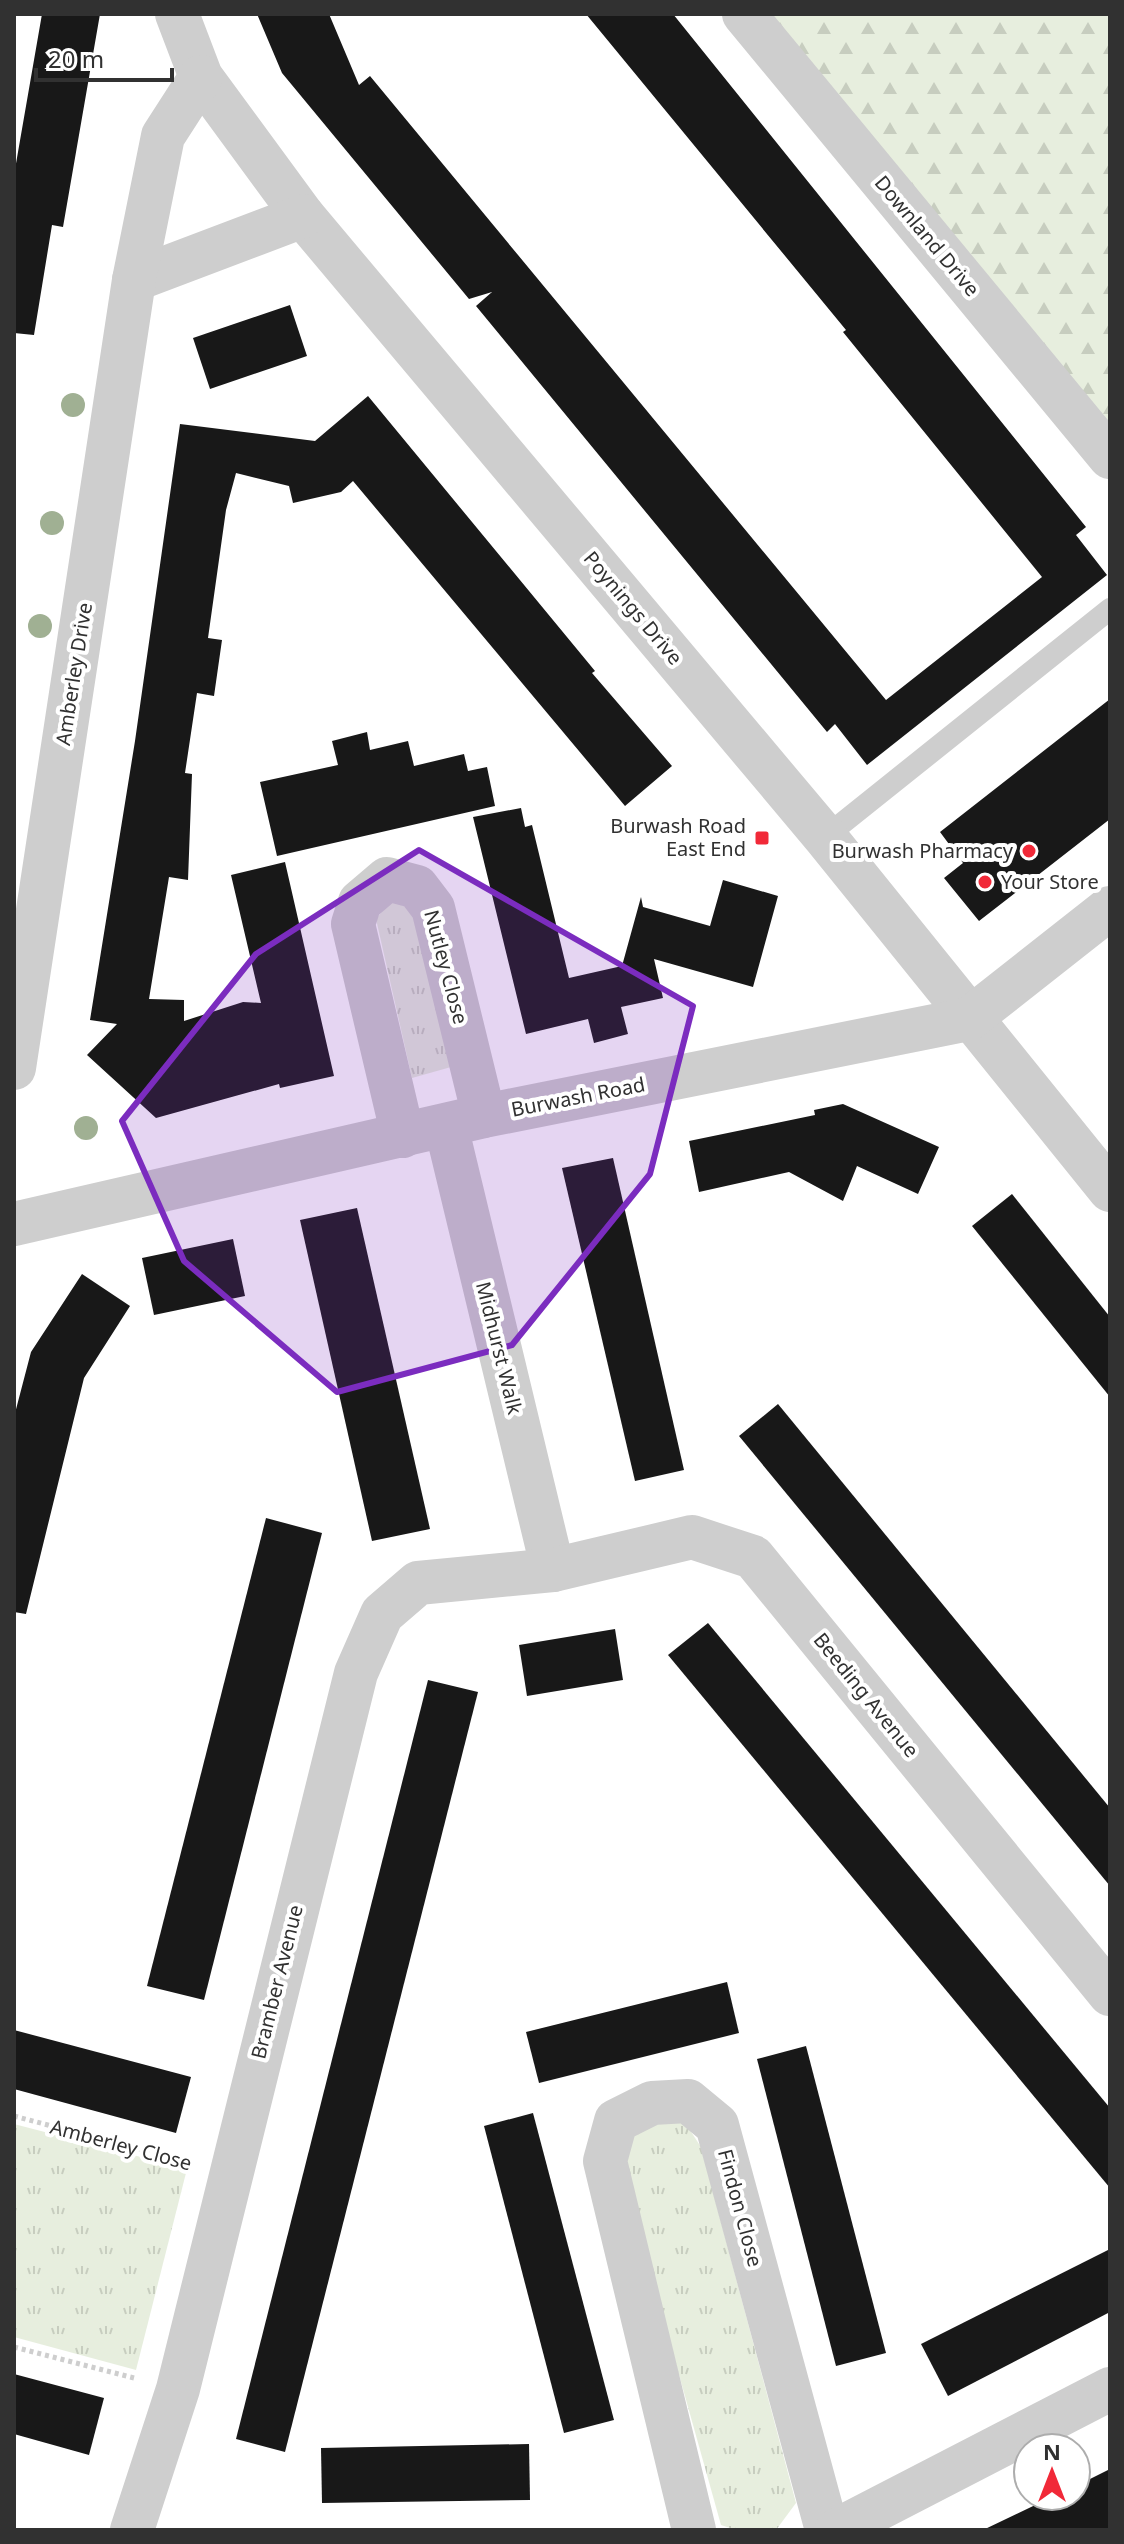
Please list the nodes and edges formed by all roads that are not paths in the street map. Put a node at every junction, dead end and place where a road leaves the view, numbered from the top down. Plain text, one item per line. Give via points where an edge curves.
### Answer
1 (177, 14) edge
2 (744, 14) edge
3 (201, 77) junction
4 (303, 216) junction
5 (134, 280) junction
6 (1110, 457) edge
7 (1110, 609) edge
8 (825, 837) junction
9 (1110, 908) edge
10 (969, 1019) junction
11 (14, 1068) edge
12 (465, 1121) junction
13 (403, 1136) junction
14 (1110, 1190) edge
15 (14, 1224) edge
16 (553, 1570) junction
17 (1110, 1994) edge
18 (1110, 2389) edge
19 (132, 2530) edge
20 (694, 2530) edge
21 (827, 2530) edge
22 (837, 2530) edge

1 - 3 street, Poynings Drive
2 - 6 street, Downland Drive
3 - 4 street, Poynings Drive
3 - 5 street, Amberley Drive via 163,136
4 - 5 street
4 - 8 street, Poynings Drive
5 - 11 street, Amberley Drive
7 - 8 lane
8 - 10 street, Poynings Drive
9 - 10 street, Burwash Road
10 - 12 street, Burwash Road
10 - 14 street, Poynings Drive
12 - 13 street, Burwash Road
12 - 13 street, Nutley Close via 433,908 417,887 387,879 360,902 353,924
12 - 16 street, Midhurst Walk
13 - 15 street, Burwash Road
16 - 17 street, Beeding Avenue via 692,1537 753,1557
16 - 19 street, Bramber Avenue via 418,1583 382,1614 356,1673 178,2389
18 - 22 street
20 - 21 street, Findon Close via 605,2161 616,2121 652,2103 688,2101 717,2125

